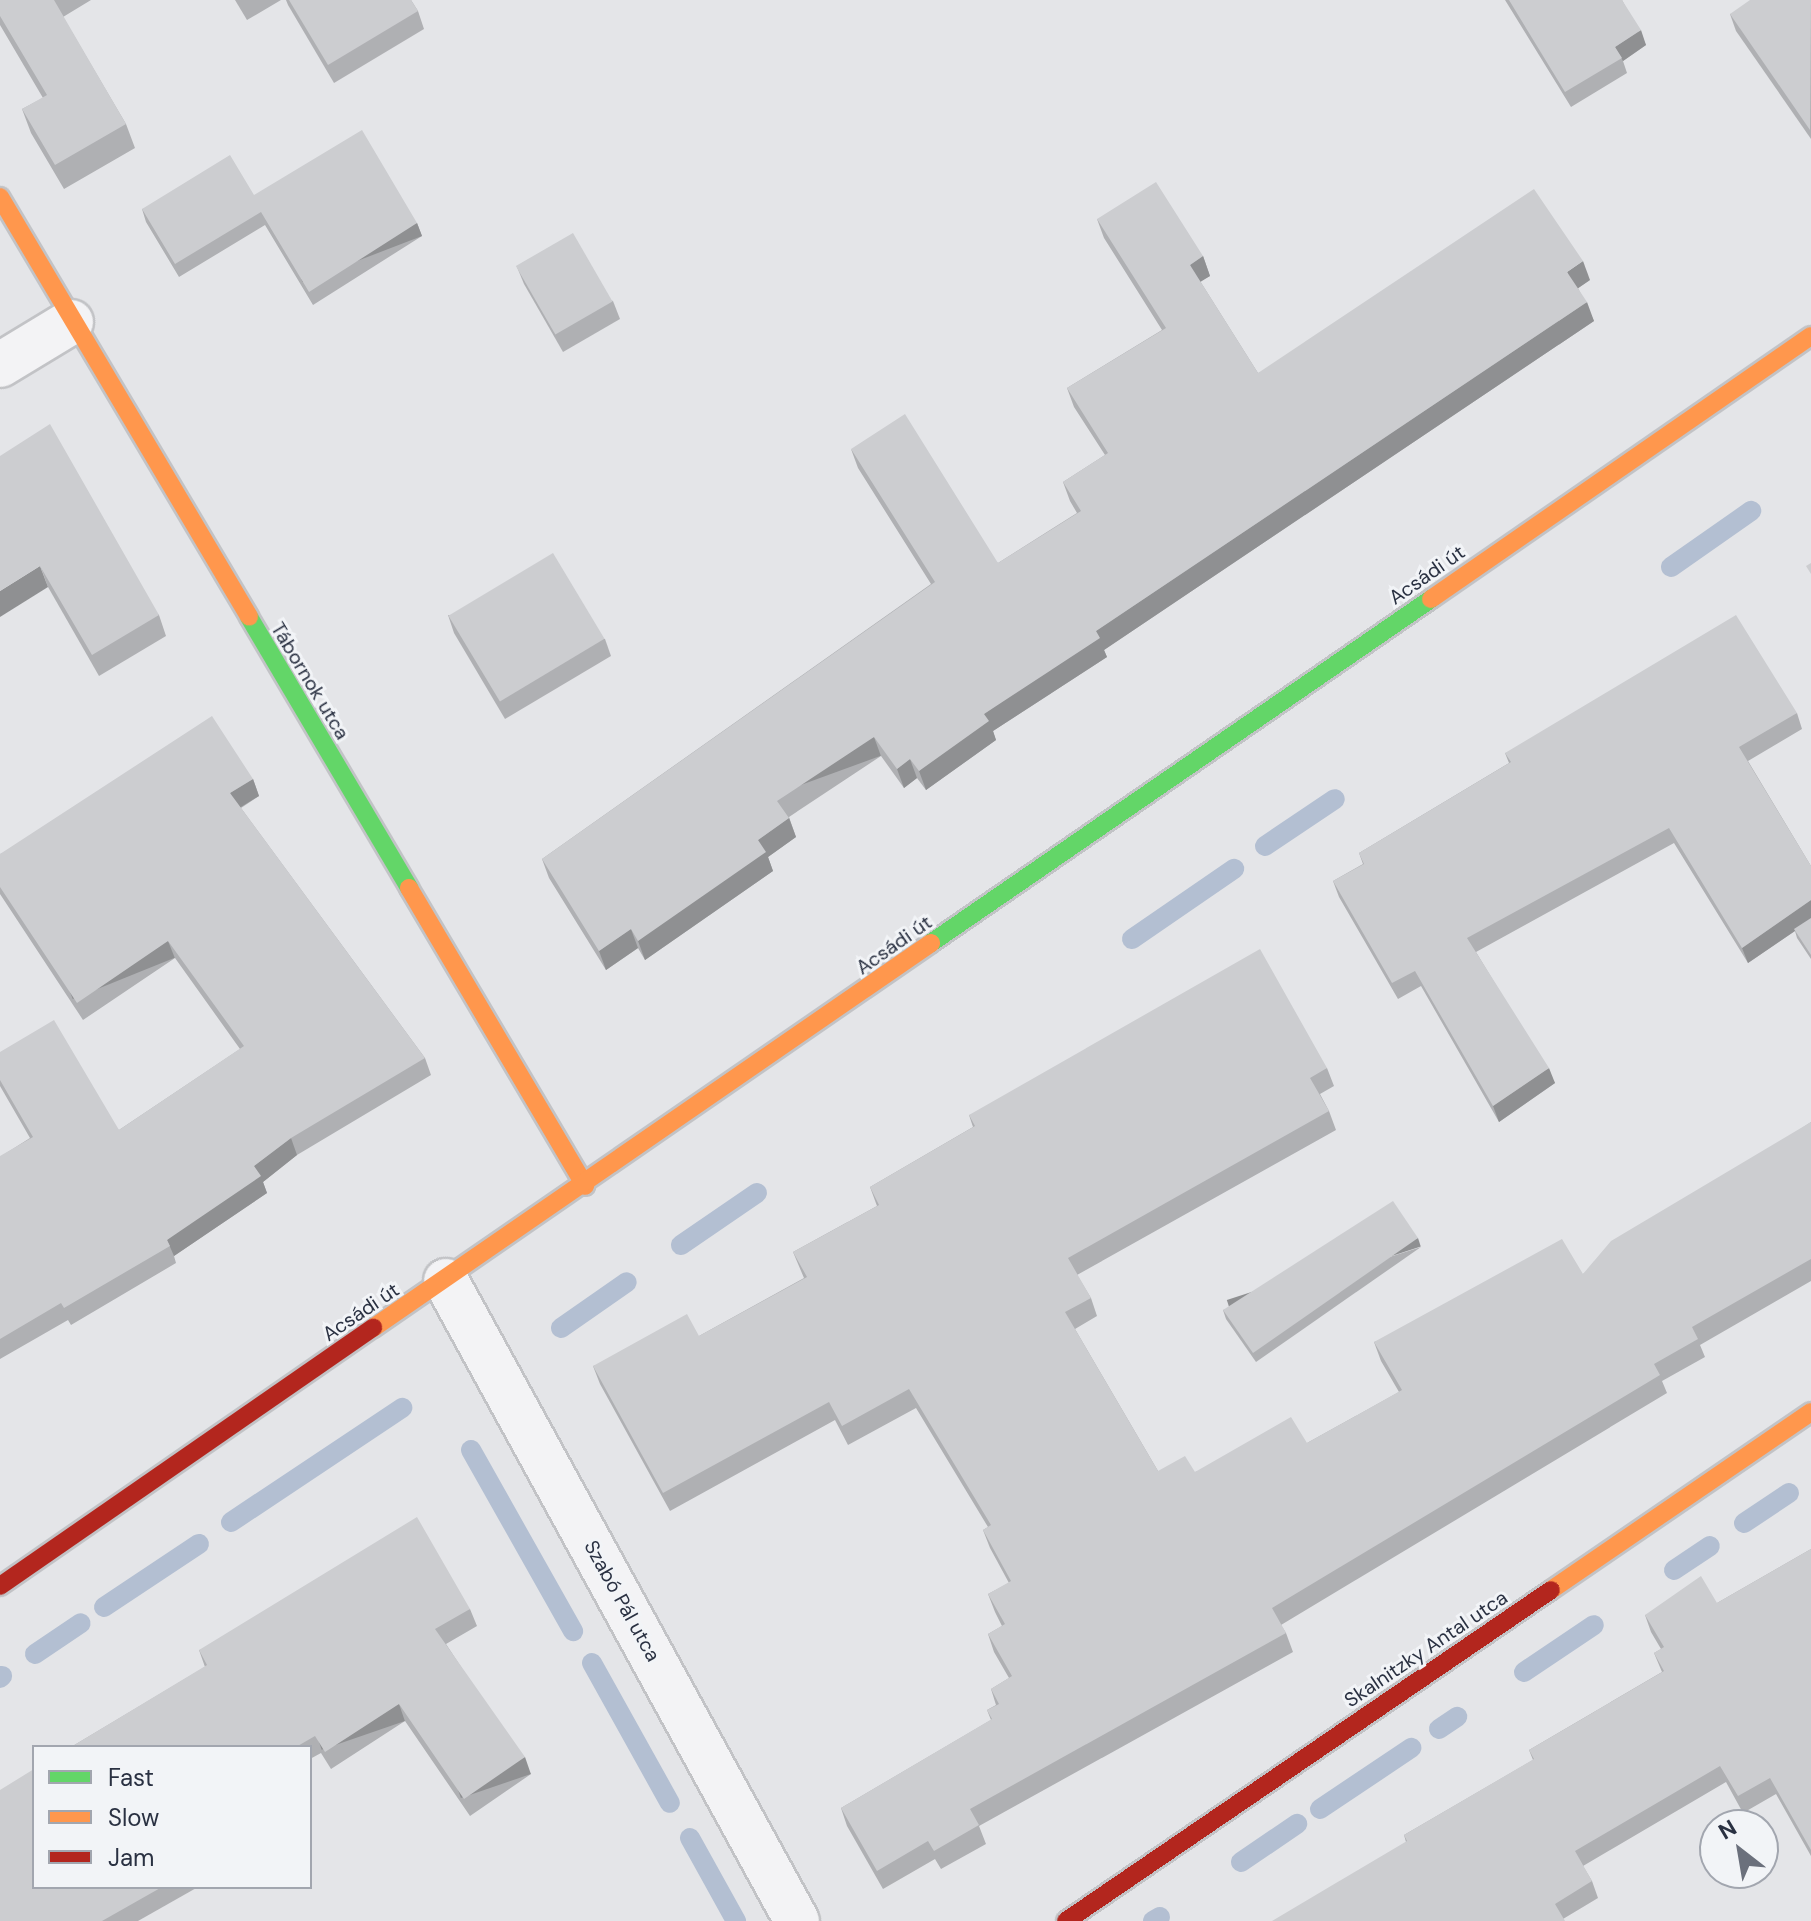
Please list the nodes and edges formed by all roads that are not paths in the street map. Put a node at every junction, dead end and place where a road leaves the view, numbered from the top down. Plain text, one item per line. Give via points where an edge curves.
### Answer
1 (0, 197) edge
2 (71, 322) junction
3 (1811, 336) edge
4 (0, 365) edge
5 (585, 1186) junction
6 (446, 1281) junction
7 (1811, 1412) edge
8 (0, 1586) edge
9 (797, 1921) edge
10 (1066, 1921) edge

1 - 2 main road, Tábornok utca
2 - 4 street
2 - 5 main road, Tábornok utca
3 - 5 main road, Acsádi út
5 - 6 main road, Acsádi út
6 - 8 main road, Acsádi út
6 - 9 street, Szabó Pál utca
7 - 10 main road, Skalnitzky Antal utca

